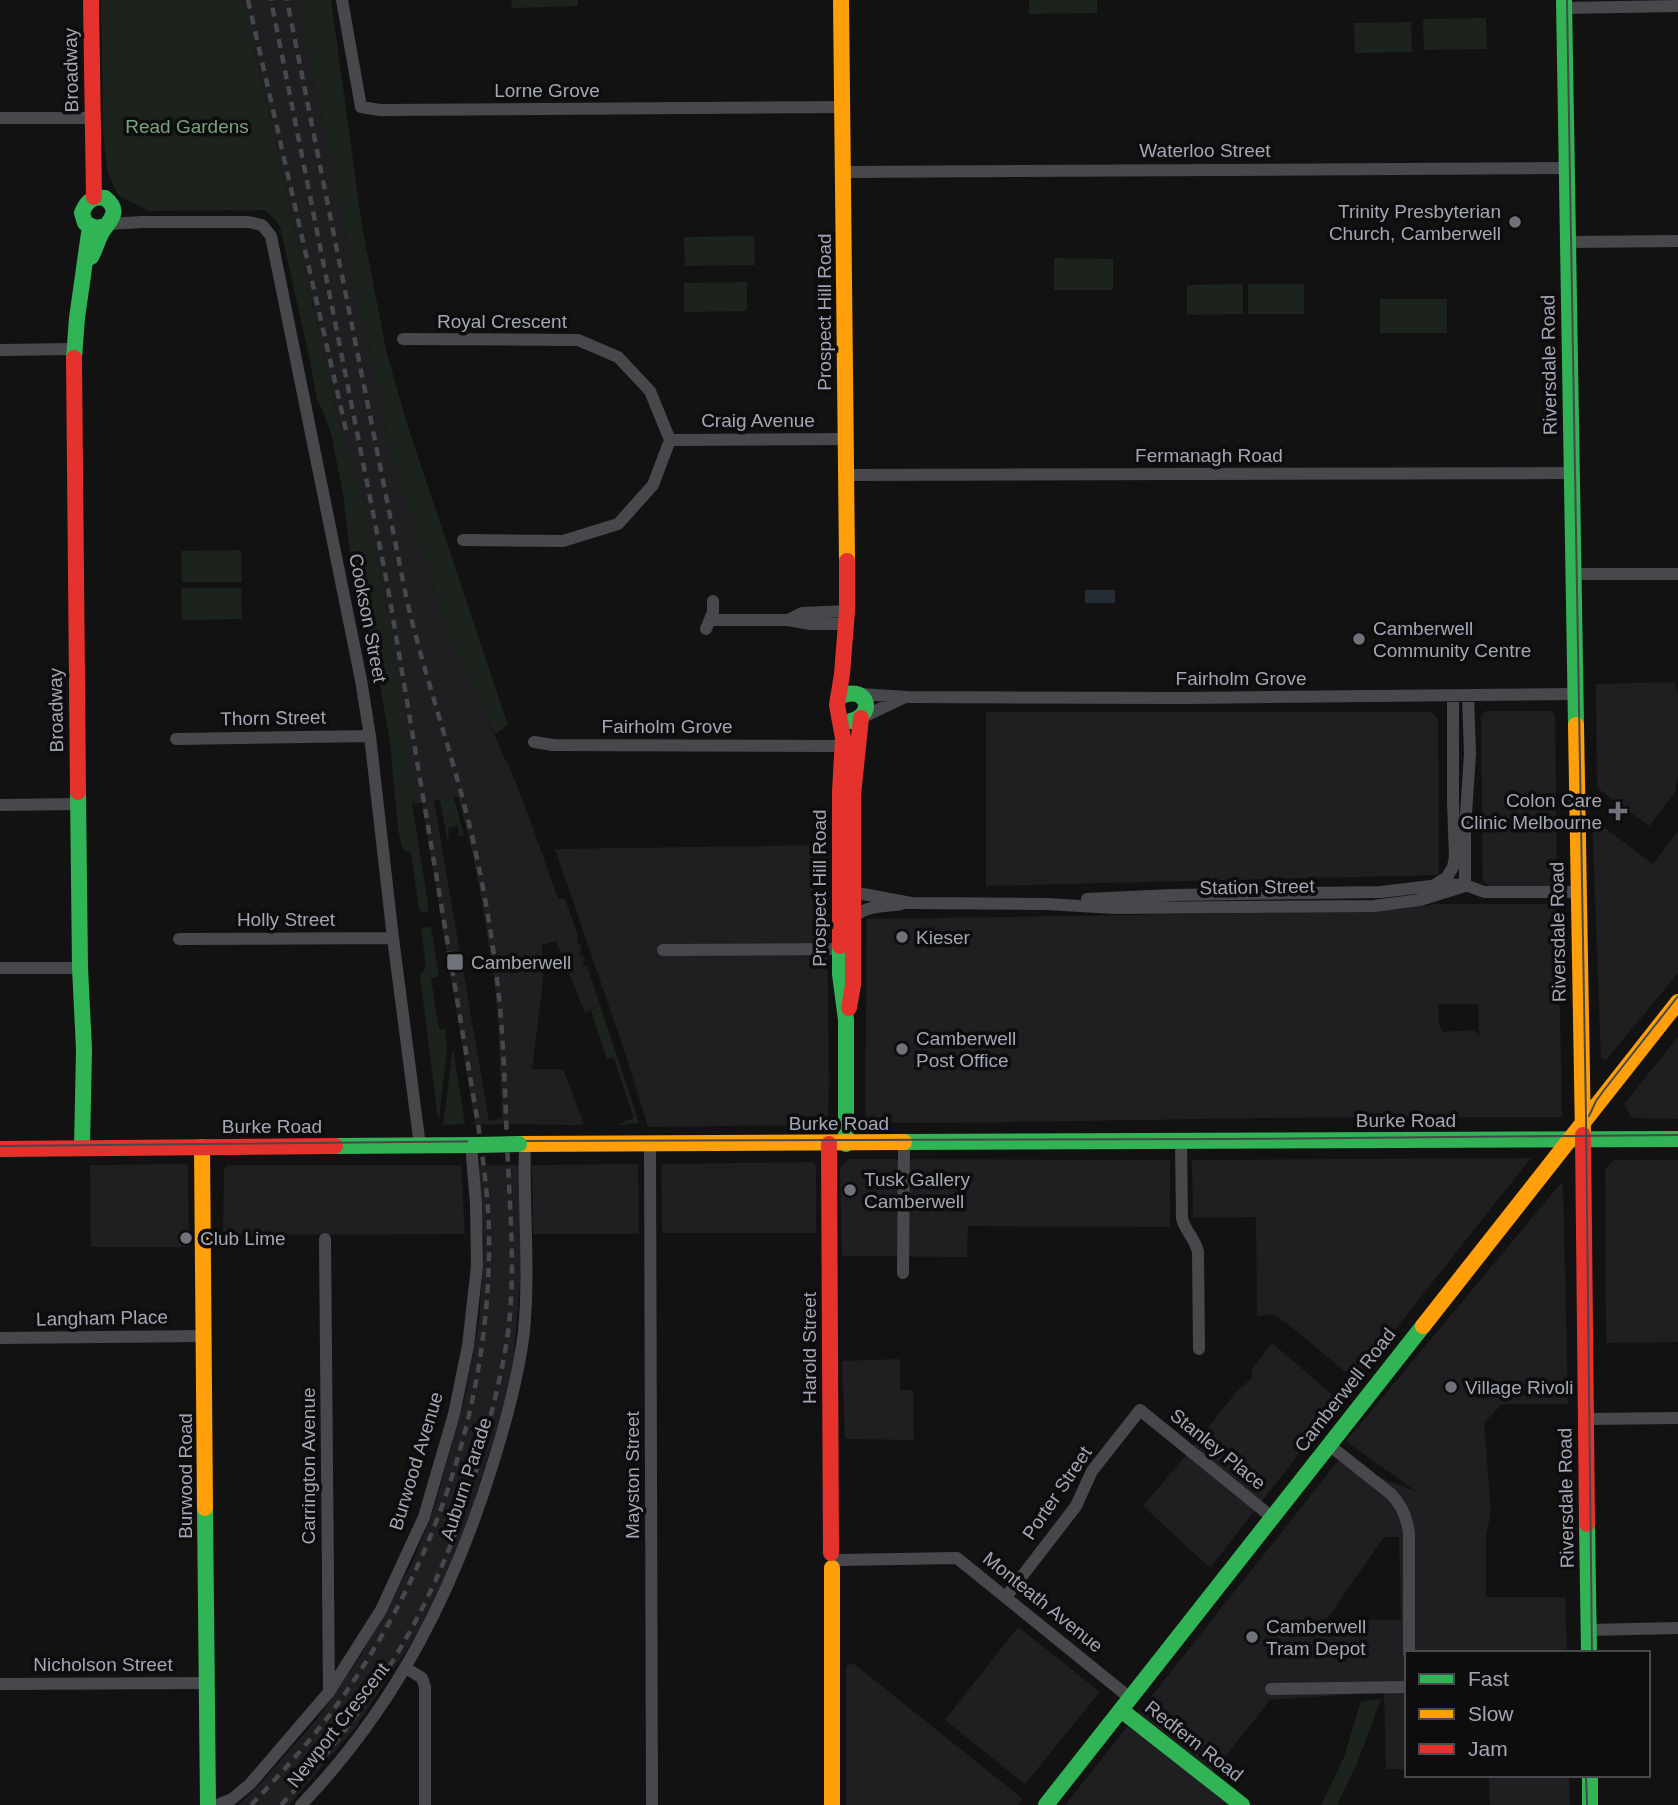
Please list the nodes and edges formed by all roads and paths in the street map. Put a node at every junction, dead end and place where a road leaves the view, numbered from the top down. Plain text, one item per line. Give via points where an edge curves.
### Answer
1 (91, 0) edge
2 (342, 0) edge
3 (841, 0) edge
4 (1564, 4) edge
5 (1678, 6) edge
6 (843, 107) junction
7 (0, 118) edge
8 (92, 118) junction
9 (1567, 168) junction
10 (844, 172) junction
11 (104, 201) junction
12 (142, 222) junction
13 (101, 226) junction
14 (1678, 241) edge
15 (1568, 242) junction
16 (403, 339) dead end
17 (74, 349) junction
18 (0, 350) edge
19 (845, 439) junction
20 (670, 440) junction
21 (1572, 473) junction
22 (846, 475) junction
23 (463, 540) dead end
24 (1573, 574) junction
25 (1678, 575) edge
26 (713, 601) dead end
27 (847, 618) junction
28 (859, 694) junction
29 (1575, 694) junction
30 (1453, 696) junction
31 (1468, 696) junction
32 (906, 697) junction
33 (838, 706) junction
34 (862, 718) junction
35 (370, 736) junction
36 (176, 739) dead end
37 (534, 742) dead end
38 (850, 743) junction
39 (1453, 793) junction
40 (1467, 793) junction
41 (78, 804) junction
42 (0, 805) edge
43 (1460, 809) junction
44 (846, 847) junction
45 (853, 871) junction
46 (1436, 884) junction
47 (1465, 886) junction
48 (1578, 892) junction
49 (853, 895) junction
50 (1415, 895) junction
51 (875, 896) junction
52 (911, 903) junction
53 (846, 922) junction
54 (393, 938) junction
55 (179, 939) dead end
56 (847, 949) junction
57 (663, 950) dead end
58 (0, 968) edge
59 (80, 968) junction
60 (1678, 1002) edge
61 (1583, 1122) junction
62 (1576, 1139) junction
63 (1678, 1139) edge
64 (1181, 1142) junction
65 (904, 1143) junction
66 (522, 1144) junction
67 (650, 1144) junction
68 (830, 1144) junction
69 (846, 1144) junction
70 (473, 1145) junction
71 (420, 1146) junction
72 (202, 1147) junction
73 (82, 1148) junction
74 (0, 1149) edge
75 (325, 1239) dead end
76 (903, 1273) dead end
77 (205, 1336) junction
78 (0, 1338) edge
79 (1199, 1349) dead end
80 (1140, 1410) joint
81 (1678, 1418) edge
82 (1586, 1419) junction
83 (1329, 1445) junction
84 (1273, 1518) junction
85 (834, 1560) junction
86 (1006, 1597) junction
87 (1678, 1629) edge
88 (1588, 1630) junction
89 (1409, 1651) edge
90 (1588, 1651) edge
91 (407, 1668) junction
92 (207, 1683) junction
93 (0, 1684) edge
94 (1405, 1687) edge
95 (1271, 1689) dead end
96 (329, 1692) junction
97 (1126, 1704) junction
98 (1590, 1777) edge
99 (208, 1805) edge
100 (217, 1805) edge
101 (301, 1805) edge
102 (425, 1805) edge
103 (652, 1805) edge
104 (832, 1805) edge
105 (1046, 1805) edge
106 (1242, 1805) edge
107 (1590, 1805) edge

1 - 8 main road, Broadway
2 - 6 street, Lorne Grove via 361,107
3 - 6 main road, Prospect Hill Road
4 - 5 street
4 - 9 main road, Riversdale Road
6 - 10 main road, Prospect Hill Road
7 - 8 street
8 - 11 main road, Broadway
9 - 10 street, Waterloo Street
9 - 15 main road, Riversdale Road
10 - 19 main road, Prospect Hill Road
11 - 12 street
11 - 13 main road, Broadway via 113,215
11 - 13 main road, Broadway via 86,202 82,213 83,218
12 - 13 street, Cookson Street
12 - 35 street, Cookson Street via 248,222 262,225 271,236
13 - 17 main road, Broadway via 85,271
14 - 15 street
15 - 21 main road, Riversdale Road
16 - 20 street, Royal Crescent via 578,340 618,357 650,391
17 - 18 street
17 - 41 main road, Broadway
19 - 20 street, Craig Avenue
19 - 22 main road, Prospect Hill Road
20 - 23 street via 653,485 618,524 563,541
21 - 22 street, Fermanagh Road
21 - 24 main road, Riversdale Road
22 - 27 main road, Prospect Hill Road
24 - 25 street
24 - 29 main road, Riversdale Road
26 - 27 street via 708,624 788,620 810,624
27 - 28 main road, Prospect Hill Road
27 - 33 main road, Prospect Hill Road
28 - 32 street, Fairholm Grove
28 - 33 main road via 848,692
28 - 34 main road via 866,704
29 - 31 street, Fairholm Grove
29 - 48 main road, Riversdale Road
30 - 31 street, Fairholm Grove
30 - 32 street, Fairholm Grove
30 - 39 street
31 - 40 street
32 - 34 street, Fairholm Grove
33 - 34 main road via 849,721
33 - 38 main road, Prospect Hill Road via 842,731
34 - 38 main road, Prospect Hill Road
35 - 36 street, Thorn Street
35 - 54 street, Cookson Street
37 - 38 street, Fairholm Grove
38 - 44 main road, Prospect Hill Road
39 - 40 street
39 - 43 street
40 - 43 street
41 - 42 street
41 - 59 main road, Broadway
43 - 46 street via 1455,861 1447,877
43 - 47 street
44 - 45 main road, Prospect Hill Road
44 - 53 main road, Prospect Hill Road
45 - 49 main road, Prospect Hill Road
45 - 51 street via 859,884
46 - 47 street, Station Street
46 - 50 street, Station Street
47 - 48 street, Station Street via 1487,892
47 - 50 street, Station Street via 1442,895
48 - 61 main road, Riversdale Road
49 - 51 street, Station Street
49 - 53 main road via 846,902
50 - 52 street, Station Street via 1381,905 1352,899 1092,907
51 - 52 street, Station Street
52 - 53 street, Station Street via 862,910
53 - 56 main road, Prospect Hill Road
54 - 55 street, Holly Street
54 - 71 street, Cookson Street
56 - 57 street
56 - 69 main road, Prospect Hill Road via 840,974 846,1020
58 - 59 street
59 - 73 main road, Broadway
60 - 61 main road
61 - 62 main road, Riversdale Road
62 - 63 main road, Burke Road
62 - 64 main road, Burke Road
62 - 82 main road, Riversdale Road
62 - 83 main road, Camberwell Road
64 - 65 main road, Burke Road
64 - 79 street via 1182,1218 1198,1252
65 - 69 main road, Burke Road
65 - 76 street
66 - 67 main road, Burke Road
66 - 70 main road, Burke Road, bridge
66 - 91 street, Auburn Parade via 525,1313 513,1389 466,1544
67 - 68 main road, Burke Road
67 - 103 street, Mayston Street
68 - 69 main road, Burke Road
68 - 85 main road, Harold Street
70 - 71 main road, Burke Road
70 - 96 street, Burwood Avenue via 477,1266 454,1414 424,1517 380,1610
71 - 72 main road, Burke Road
72 - 73 main road, Burke Road
72 - 77 main road, Burwood Road
73 - 74 main road, Burke Road
75 - 96 street, Carrington Avenue
77 - 78 street, Langham Place
77 - 92 main road, Burwood Road
80 - 84 street, Stanley Place
80 - 86 street, Porter Street via 1092,1471 1076,1506
81 - 82 street
82 - 88 main road, Riversdale Road
83 - 84 main road, Camberwell Road
83 - 89 street via 1391,1494 1406,1517
84 - 97 main road, Camberwell Road
85 - 86 street, Monteath Avenue via 957,1558
85 - 104 main road, Harold Street
86 - 97 street, Monteath Avenue
87 - 88 street
88 - 90 main road, Riversdale Road
91 - 101 street, Newport Crescent via 371,1721
91 - 102 street via 422,1678 425,1687
92 - 93 street, Nicholson Street
92 - 99 main road, Burwood Road
94 - 95 street
96 - 100 street, Burwood Avenue via 250,1784
97 - 105 main road, Camberwell Road
97 - 106 main road, Redfern Road
98 - 107 main road

